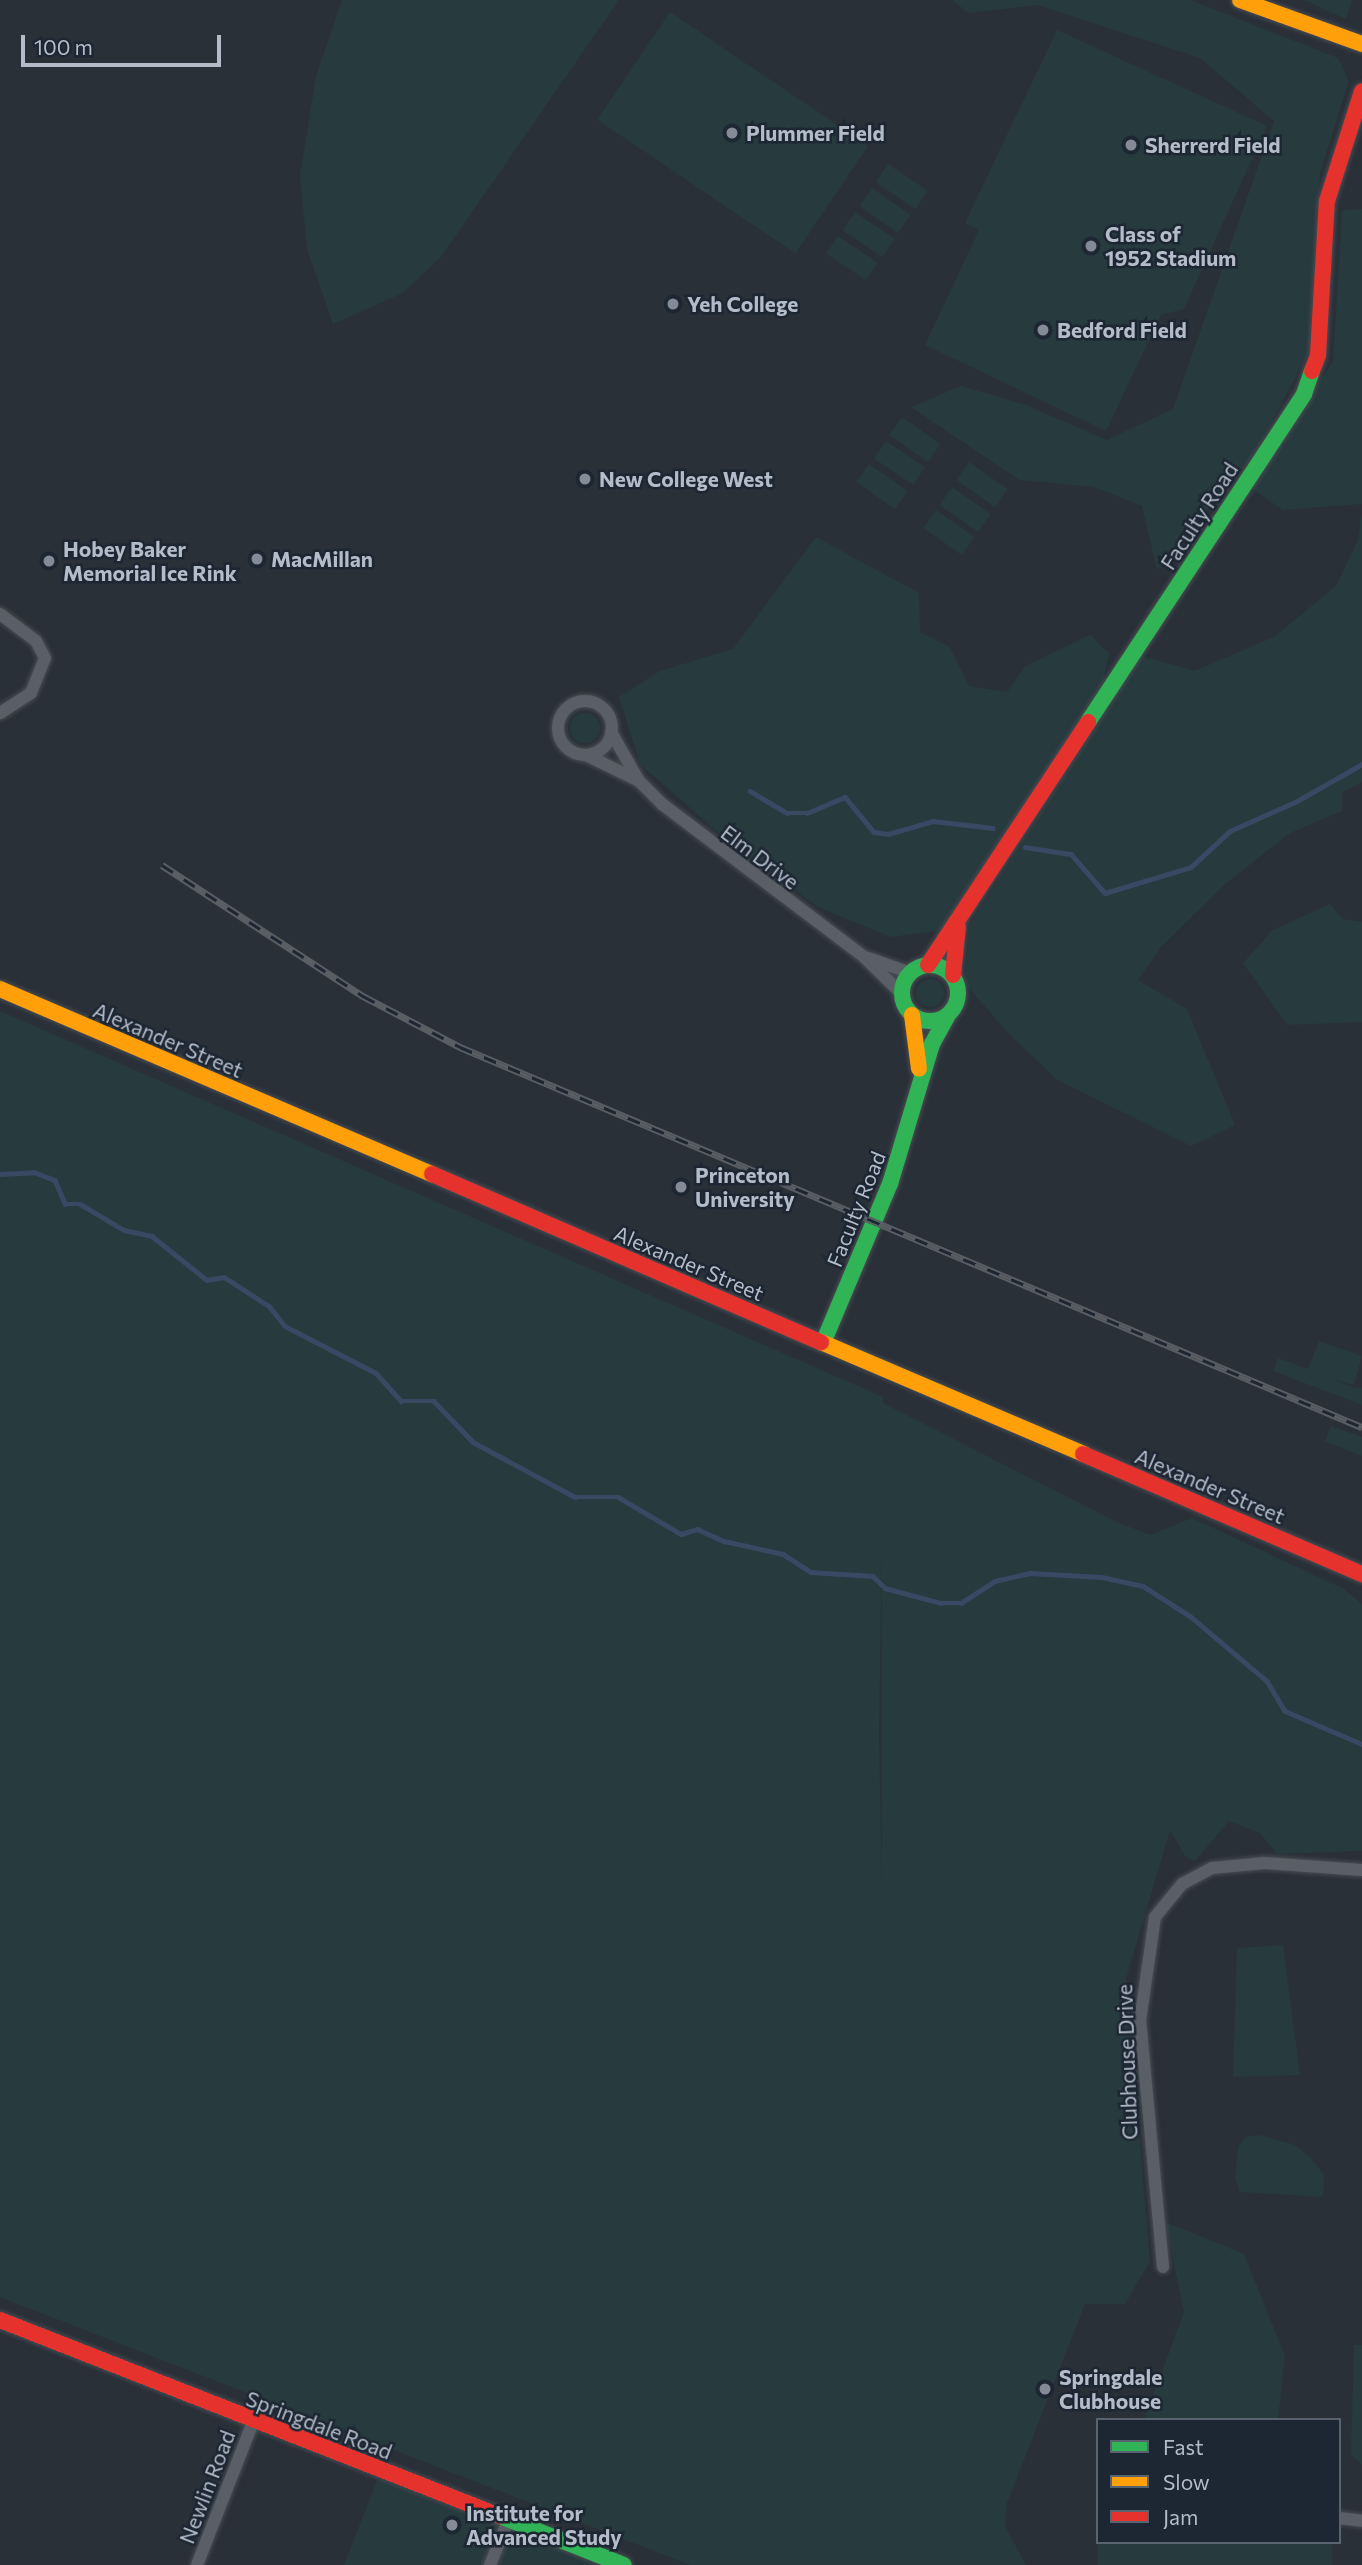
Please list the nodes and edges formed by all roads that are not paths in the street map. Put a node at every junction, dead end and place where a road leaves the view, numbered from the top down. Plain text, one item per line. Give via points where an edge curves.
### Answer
1 (1240, 0) edge
2 (1362, 44) edge
3 (1362, 91) edge
4 (0, 614) edge
5 (0, 713) edge
6 (611, 732) junction
7 (586, 755) junction
8 (639, 781) junction
9 (959, 923) junction
10 (864, 957) junction
11 (928, 965) junction
12 (911, 973) junction
13 (953, 975) junction
14 (0, 989) edge
15 (902, 994) junction
16 (912, 1015) junction
17 (947, 1017) junction
18 (919, 1087) junction
19 (823, 1343) junction
20 (1362, 1574) edge
21 (1362, 1870) edge
22 (1163, 2267) dead end
23 (0, 2320) edge
24 (253, 2422) junction
25 (1341, 2518) edge
26 (508, 2521) junction
27 (1362, 2521) edge
28 (197, 2565) edge
29 (490, 2565) edge
30 (624, 2565) edge

1 - 2 street
3 - 9 street, Faculty Road via 1326,201 1318,355 1304,394
4 - 5 street via 36,641 45,658 31,693
6 - 7 street via 605,746
6 - 7 street via 608,715 595,703 568,706 559,720 559,737 571,751
6 - 8 street, Elm Drive
7 - 8 street, Elm Drive
8 - 10 street, Elm Drive via 690,828
9 - 11 street, Faculty Road
9 - 13 street, Faculty Road
10 - 12 street, Elm Drive
10 - 15 street, Elm Drive
11 - 12 street
11 - 13 street
12 - 15 street
13 - 17 street via 959,998
14 - 19 street, Alexander Street
15 - 16 street
16 - 17 street via 929,1022
16 - 18 street, Faculty Road via 919,1036
17 - 18 street, Faculty Road
18 - 19 street, Faculty Road via 894,1172
19 - 20 street, Alexander Street
21 - 22 street, Clubhouse Drive via 1265,1863 1212,1868 1182,1884 1155,1917 1140,2021
23 - 24 street, Springdale Road
24 - 26 street, Springdale Road
24 - 28 street, Newlin Road
25 - 27 street
26 - 29 street
26 - 30 street, Springdale Road

